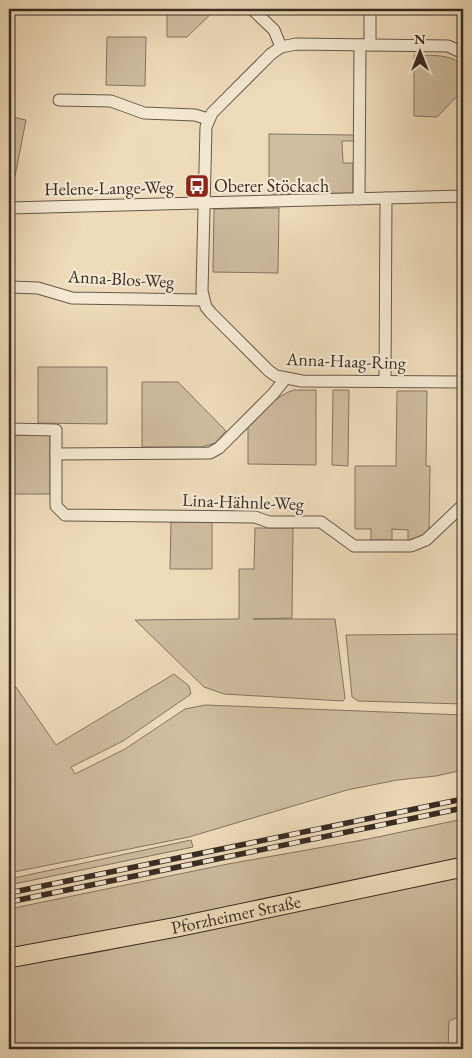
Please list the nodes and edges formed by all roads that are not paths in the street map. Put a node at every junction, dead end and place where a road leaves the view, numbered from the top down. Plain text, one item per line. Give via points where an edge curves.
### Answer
1 (252, 9) edge
2 (370, 9) edge
3 (365, 45) junction
4 (281, 47) junction
5 (463, 53) edge
6 (59, 100) dead end
7 (208, 118) junction
8 (463, 196) edge
9 (386, 198) junction
10 (359, 199) junction
11 (204, 203) junction
12 (9, 208) edge
13 (9, 287) edge
14 (203, 300) junction
15 (285, 379) junction
16 (385, 381) junction
17 (463, 382) edge
18 (9, 429) edge
19 (56, 454) junction
20 (463, 505) edge
21 (463, 867) edge
22 (9, 958) edge

1 - 4 street via 274,30
2 - 3 street
3 - 4 street via 296,44
3 - 5 street via 448,46
3 - 10 street
4 - 7 street
6 - 7 street via 111,101 144,114
7 - 11 street
8 - 9 street, Helene-Lange-Weg
9 - 10 street, Helene-Lange-Weg
9 - 16 street
10 - 11 street, Helene-Lange-Weg
11 - 12 street, Helene-Lange-Weg
11 - 14 street
13 - 14 street, Anna-Blos-Weg via 38,288 72,298
14 - 15 street, Anna-Haag-Ring via 210,313 269,371
15 - 16 street, Anna-Haag-Ring
15 - 19 street via 219,448 210,453
16 - 17 street, Anna-Haag-Ring
18 - 19 street, Lina-Hähnle-Weg via 56,430
19 - 20 street, Lina-Hähnle-Weg via 56,506 66,515 256,517 269,522 321,522 354,546 411,546 426,540
21 - 22 main road, Pforzheimer Straße via 177,927

